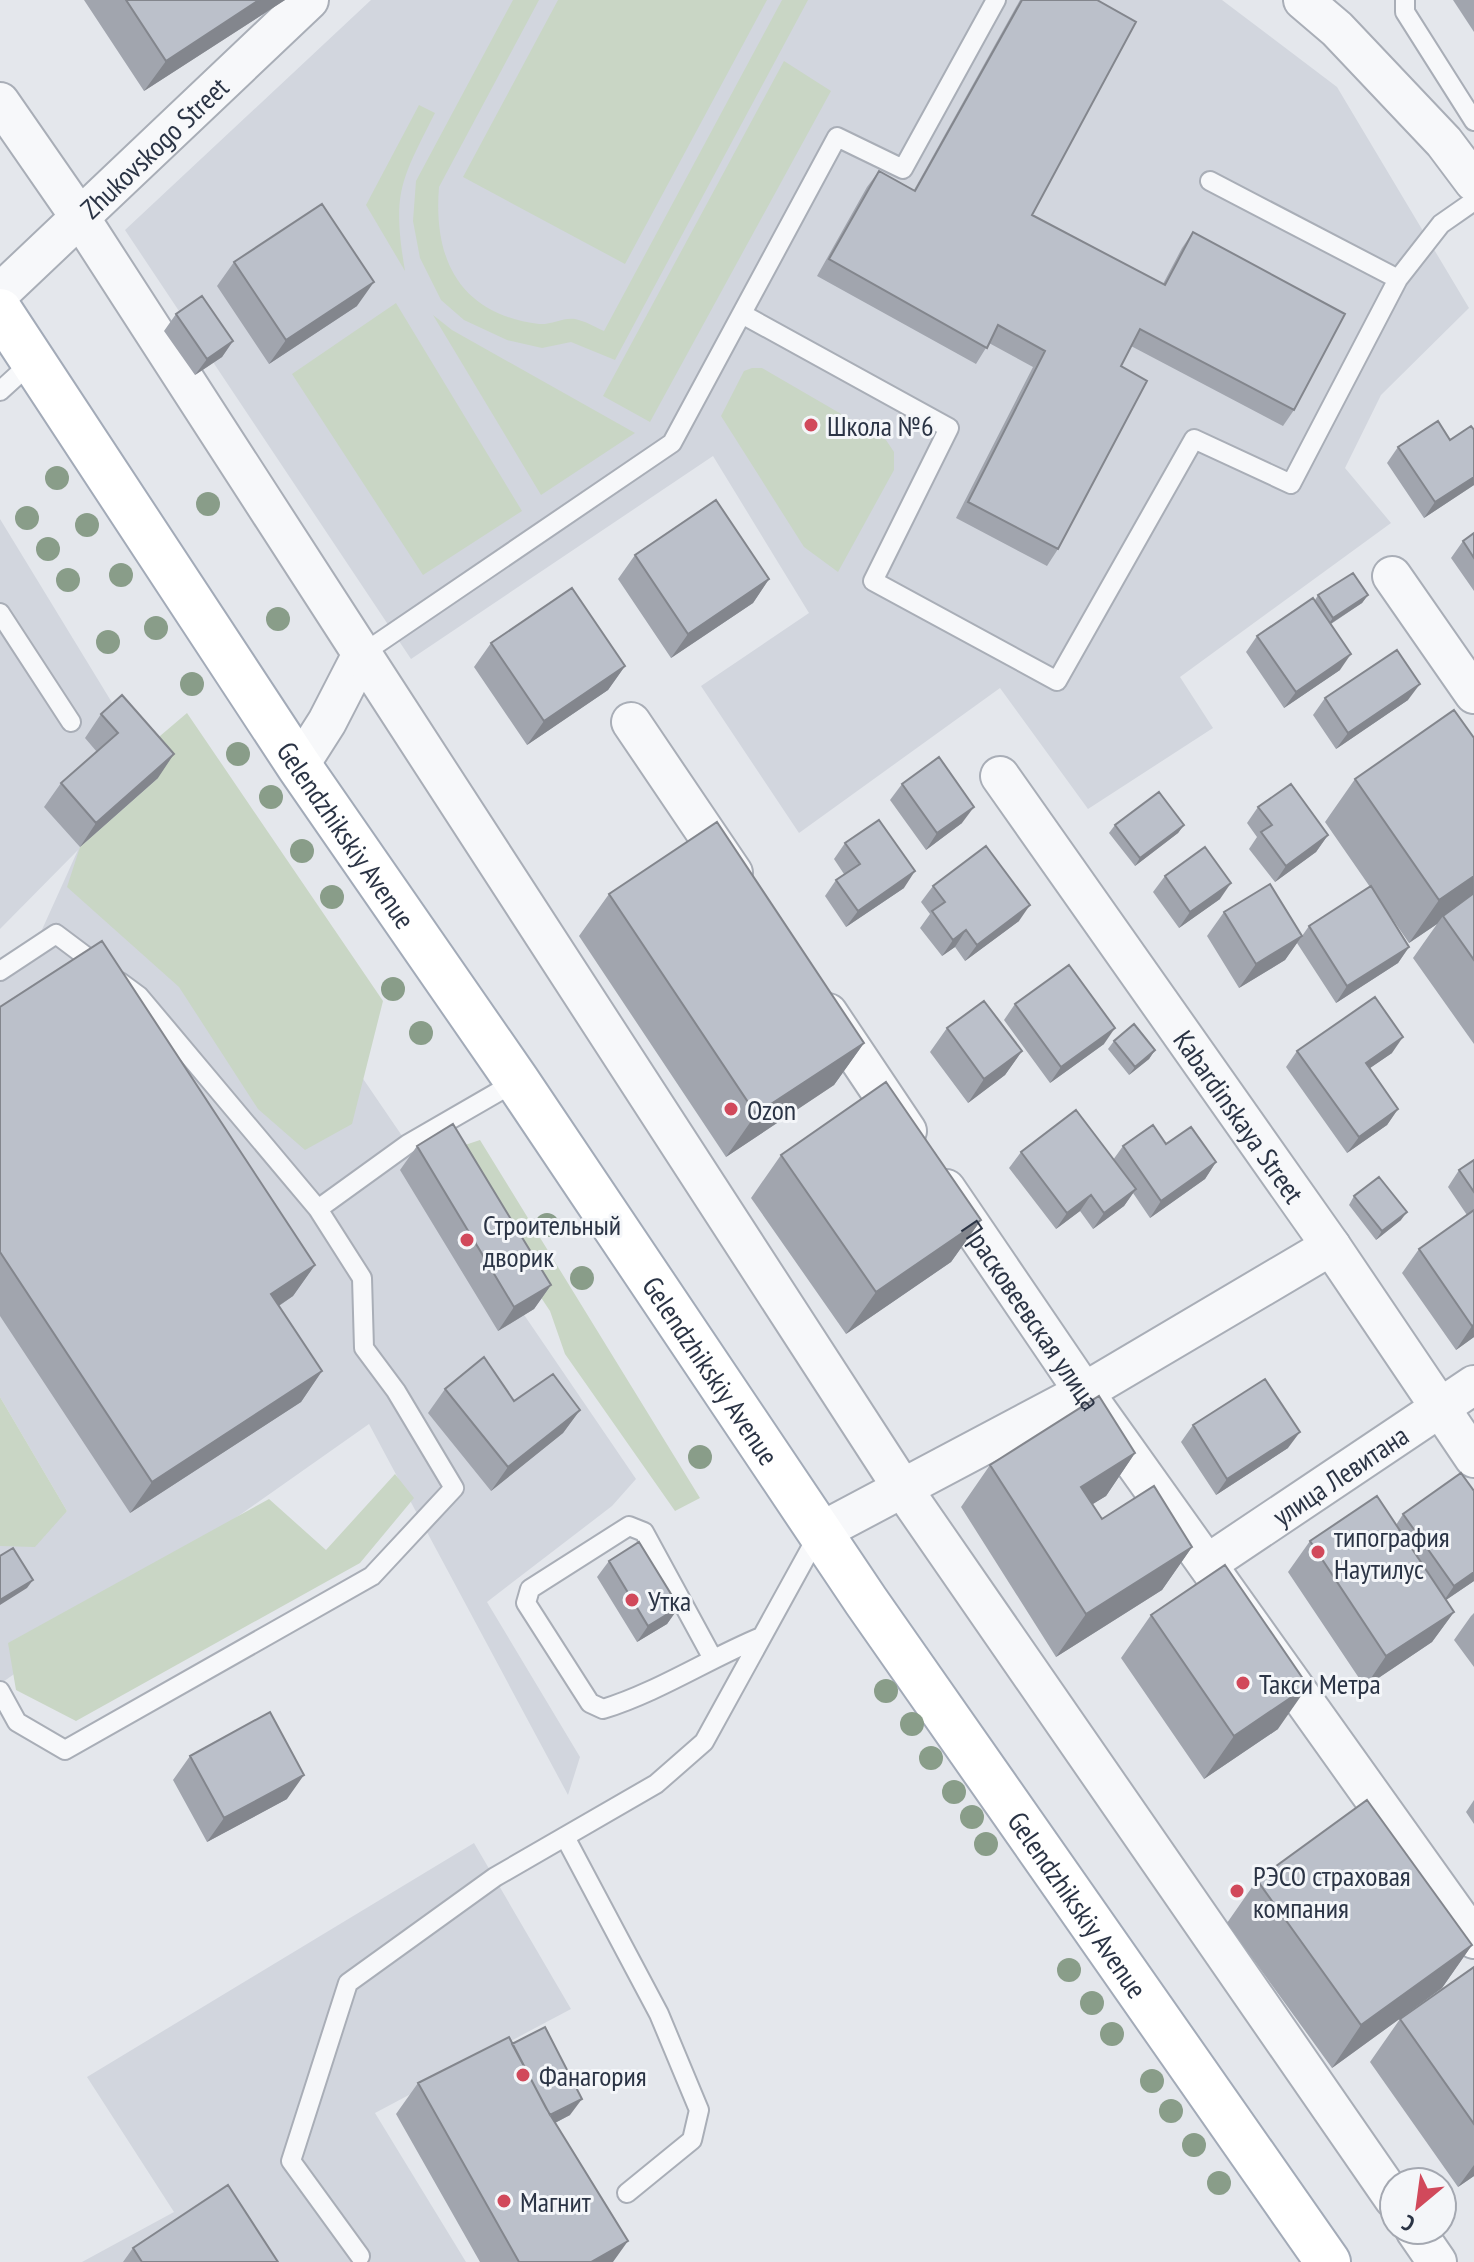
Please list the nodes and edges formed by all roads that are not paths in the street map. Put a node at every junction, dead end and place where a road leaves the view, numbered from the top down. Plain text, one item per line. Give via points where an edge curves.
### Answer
1 (309, 0) edge
2 (996, 0) edge
3 (1303, 0) edge
4 (1405, 0) edge
5 (0, 102) edge
6 (1474, 121) edge
7 (1469, 162) edge
8 (1210, 181) dead end
9 (1474, 201) edge
10 (79, 216) junction
11 (1398, 279) junction
12 (0, 293) edge
13 (0, 311) edge
14 (742, 314) junction
15 (33, 361) junction
16 (0, 391) edge
17 (1392, 576) dead end
18 (0, 613) edge
19 (362, 654) junction
20 (1474, 694) edge
21 (71, 722) dead end
22 (631, 722) dead end
23 (299, 766) junction
24 (1000, 776) dead end
25 (755, 906) edge
26 (0, 971) edge
27 (808, 985) edge
28 (517, 1081) junction
29 (318, 1209) junction
30 (1331, 1246) junction
31 (1474, 1385) edge
32 (1084, 1392) junction
33 (1438, 1409) junction
34 (1474, 1458) edge
35 (903, 1489) junction
36 (820, 1532) junction
37 (1207, 1564) junction
38 (761, 1637) junction
39 (712, 1657) junction
40 (0, 1691) edge
41 (8, 1724) edge
42 (565, 1837) junction
43 (1474, 1939) edge
44 (1378, 2176) edge
45 (627, 2193) dead end
46 (360, 2256) dead end
47 (1328, 2262) edge

1 - 10 street, Zhukovskogo Street
2 - 14 lane via 903,169 837,137
3 - 7 street
4 - 6 lane via 1405,12
5 - 10 street
8 - 11 lane
9 - 11 lane via 1441,224
10 - 12 street, Zhukovskogo Street
10 - 19 street
11 - 14 lane via 1291,484 1194,439 1057,681 873,581 949,428
13 - 15 main road, Gelendzhikskiy Avenue
14 - 19 lane via 672,443
15 - 16 lane
15 - 23 main road, Gelendzhikskiy Avenue
17 - 20 street
18 - 21 lane
19 - 23 street
19 - 35 street
22 - 25 street
23 - 28 main road, Gelendzhikskiy Avenue
24 - 30 street, Kabardinskaya Street
26 - 29 lane via 56,934 139,996
27 - 32 street, Прасковеевская улица
28 - 29 lane via 408,1144
28 - 36 main road, Gelendzhikskiy Avenue
29 - 41 lane via 362,1278 364,1348 454,1488 372,1576 65,1750
30 - 32 street
30 - 33 street, Kabardinskaya Street
31 - 33 street, улица Левитана
32 - 35 street
32 - 37 street, Прасковеевская улица
33 - 34 street, Kabardinskaya Street
33 - 37 street, улица Левитана
35 - 36 street
35 - 44 street
36 - 38 lane
36 - 47 main road, Gelendzhikskiy Avenue
37 - 43 street, Прасковеевская улица
38 - 39 lane
38 - 42 lane via 704,1742 656,1784
39 - 39 lane via 603,1709 590,1703 526,1603 530,1589 629,1526 644,1532
40 - 41 lane
42 - 45 lane via 659,2014 699,2110 692,2140
42 - 46 lane via 495,1877 348,1983 291,2161

